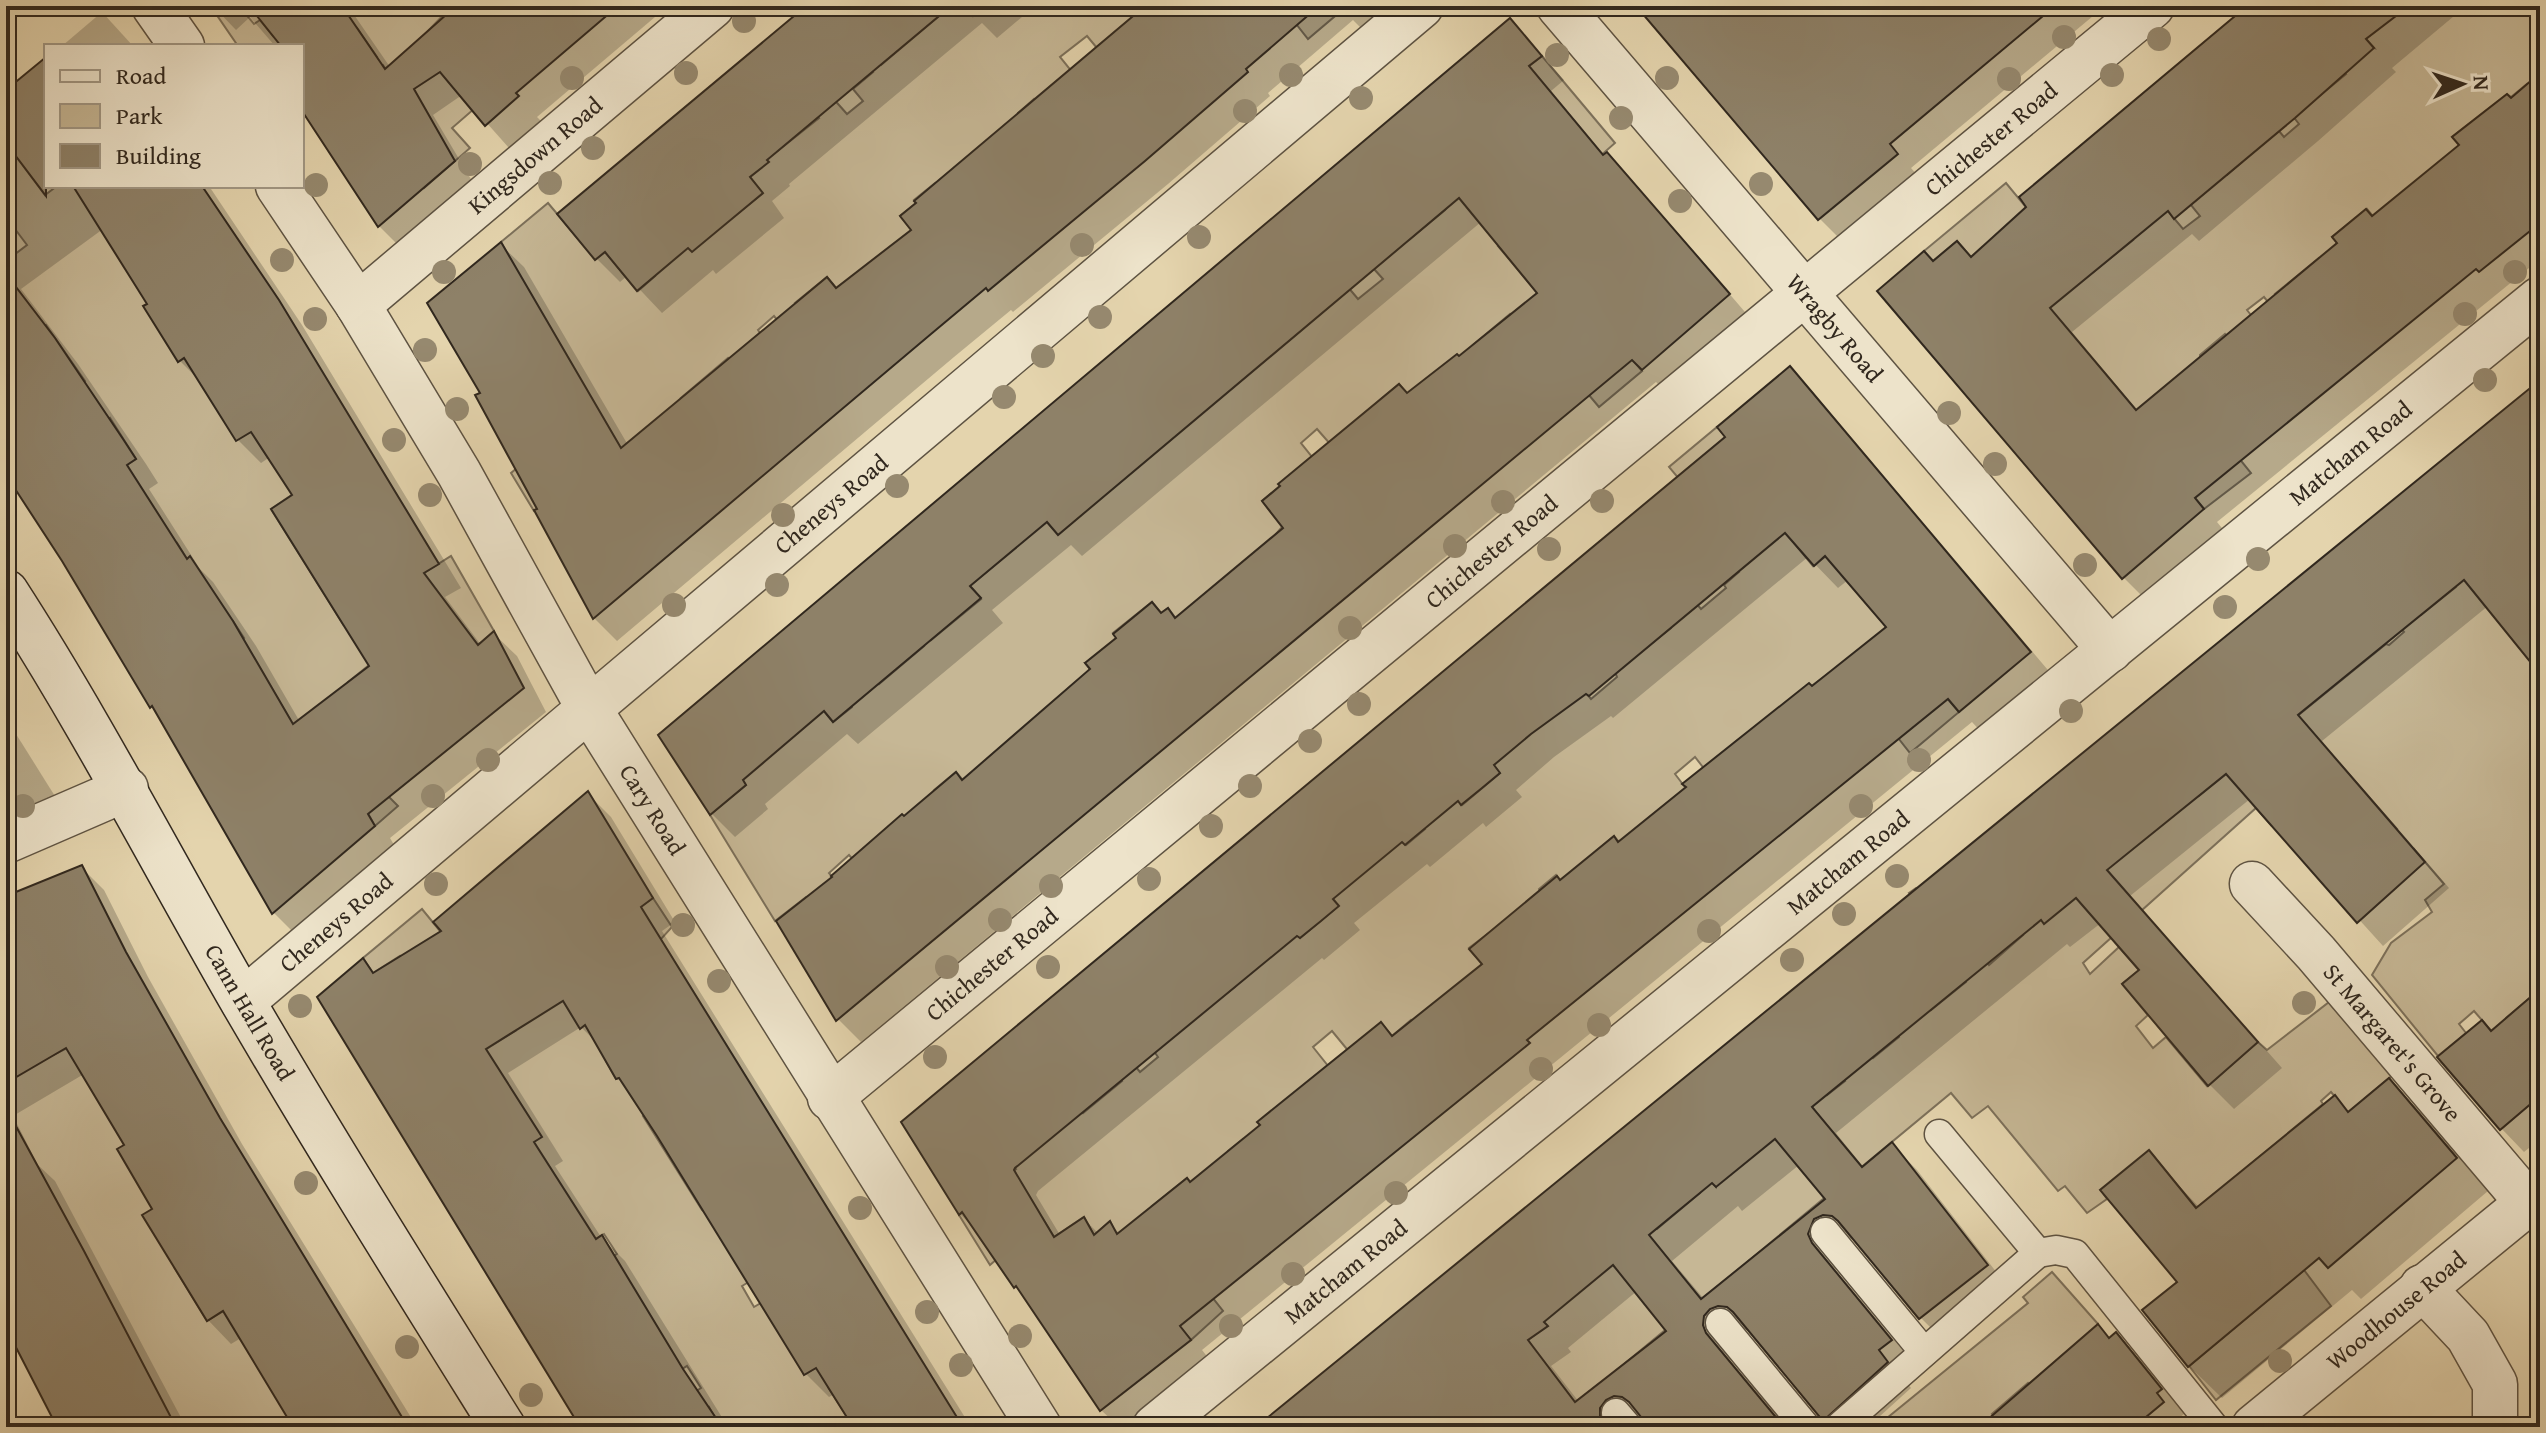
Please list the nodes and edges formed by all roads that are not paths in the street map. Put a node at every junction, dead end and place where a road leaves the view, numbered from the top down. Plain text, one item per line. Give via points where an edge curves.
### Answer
1 (154, 6) edge
2 (712, 6) edge
3 (1421, 6) edge
4 (1559, 6) edge
5 (2152, 6) edge
6 (181, 44) edge
7 (279, 188) edge
8 (1806, 293) junction
9 (2540, 299) edge
10 (358, 305) junction
11 (6, 592) edge
12 (2110, 650) junction
13 (588, 707) junction
14 (126, 789) junction
15 (6, 841) edge
16 (2252, 884) dead end
17 (243, 1001) junction
18 (830, 1098) junction
19 (1939, 1134) dead end
20 (2534, 1198) edge
21 (1825, 1232) dead end
22 (2038, 1253) junction
23 (2422, 1287) junction
24 (1720, 1323) dead end
25 (1924, 1352) junction
26 (503, 1427) edge
27 (1039, 1427) edge
28 (1155, 1427) edge
29 (1806, 1427) edge
30 (1839, 1427) edge
31 (2214, 1427) edge
32 (2254, 1427) edge
33 (2495, 1427) edge

1 - 6 street
2 - 10 street, Kingsdown Road
3 - 13 street, Cheneys Road
4 - 8 street, Wragby Road
5 - 8 street, Chichester Road
7 - 10 street, Cary Road
8 - 12 street, Wragby Road
8 - 18 street, Chichester Road
9 - 12 street, Matcham Road
10 - 13 street, Cary Road via 459,473
11 - 14 street, Cann Hall Road
12 - 28 street, Matcham Road
13 - 17 street, Cheneys Road
13 - 18 street, Cary Road
14 - 15 street
14 - 17 street, Cann Hall Road
16 - 20 street, St Margaret's Grove
17 - 26 street, Cann Hall Road
18 - 27 street, Cary Road
19 - 22 lane
20 - 23 street, Woodhouse Road
21 - 25 lane
22 - 25 lane
22 - 31 lane via 2075,1254
23 - 32 street, Woodhouse Road
23 - 33 street via 2468,1336 2495,1384
24 - 29 lane
25 - 30 lane

